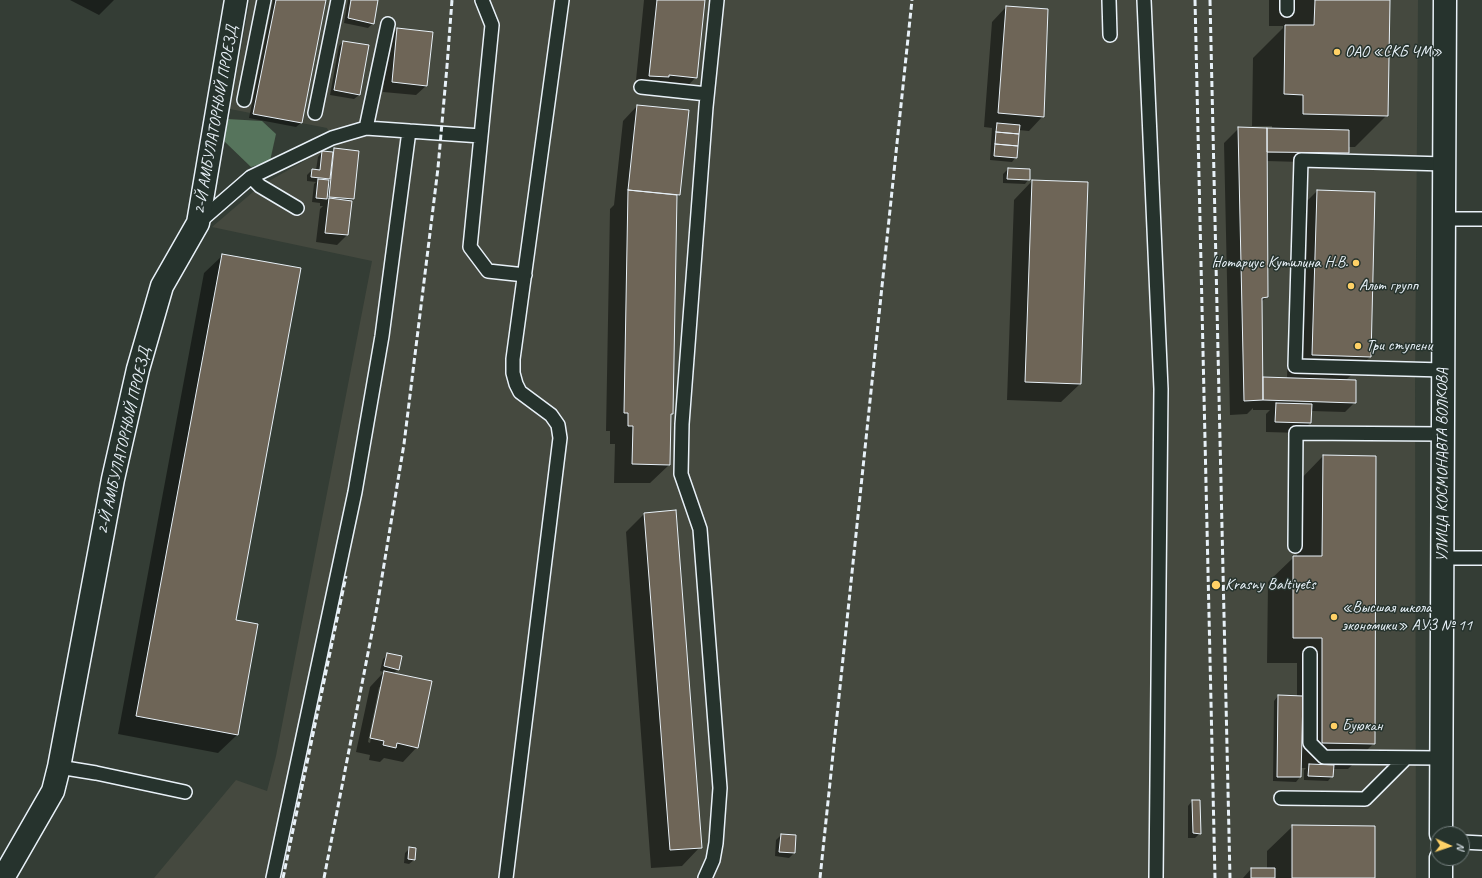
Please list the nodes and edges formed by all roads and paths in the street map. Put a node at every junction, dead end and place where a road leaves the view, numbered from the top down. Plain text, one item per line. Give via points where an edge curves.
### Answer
1 (236, 0) edge
2 (264, 0) edge
3 (338, 0) edge
4 (482, 0) edge
5 (562, 0) edge
6 (717, 0) edge
7 (1108, 0) edge
8 (1144, 0) edge
9 (1445, 0) edge
10 (388, 24) dead end
11 (1110, 35) dead end
12 (641, 87) dead end
13 (707, 94) junction
14 (244, 100) dead end
15 (315, 113) dead end
16 (366, 128) junction
17 (409, 131) junction
18 (481, 136) junction
19 (1444, 164) junction
20 (251, 177) junction
21 (297, 208) dead end
22 (1444, 219) junction
23 (1482, 220) edge
24 (198, 223) junction
25 (525, 275) junction
26 (1443, 370) junction
27 (1443, 434) junction
28 (1295, 546) dead end
29 (1442, 558) junction
30 (1482, 558) edge
31 (1310, 654) dead end
32 (1406, 758) junction
33 (1441, 758) junction
34 (59, 767) junction
35 (185, 792) dead end
36 (1281, 798) dead end
37 (1441, 826) edge
38 (1470, 842) edge
39 (1482, 843) edge
40 (1441, 866) edge
41 (3, 878) edge
42 (273, 878) edge
43 (506, 878) edge
44 (705, 878) edge
45 (1156, 878) edge
46 (1441, 878) edge

1 - 24 street, 2-Й АМБУЛАТОРНЫЙ ПРОЕЗД
2 - 14 lane
3 - 15 lane
4 - 18 lane via 492,25
5 - 25 lane
6 - 13 lane
7 - 11 lane
8 - 45 lane via 1161,388
9 - 19 street, УЛИЦА КОСМОНАВТА ВОЛКОВА
10 - 16 lane
12 - 13 lane
13 - 44 lane via 682,424 681,474 700,528 720,788 716,843
16 - 17 lane
16 - 20 lane via 332,138
17 - 18 lane
17 - 42 lane via 382,336 355,492
18 - 25 lane via 470,247 488,271
19 - 22 street, УЛИЦА КОСМОНАВТА ВОЛКОВА
19 - 26 lane via 1301,160 1295,366
20 - 21 lane via 260,186
20 - 24 lane
22 - 23 lane
22 - 26 street, УЛИЦА КОСМОНАВТА ВОЛКОВА
24 - 34 street, 2-Й АМБУЛАТОРНЫЙ ПРОЕЗД via 162,286 138,370 113,479
25 - 43 lane via 513,373 520,392 551,414 558,425 560,438
26 - 27 street, УЛИЦА КОСМОНАВТА ВОЛКОВА
27 - 28 lane via 1296,433
27 - 29 street, УЛИЦА КОСМОНАВТА ВОЛКОВА
29 - 30 lane
29 - 33 street, УЛИЦА КОСМОНАВТА ВОЛКОВА
31 - 32 lane via 1310,743 1324,757
32 - 33 lane
32 - 36 lane via 1365,798
33 - 37 street, УЛИЦА КОСМОНАВТА ВОЛКОВА
34 - 35 lane
34 - 41 street, 2-Й АМБУЛАТОРНЫЙ ПРОЕЗД via 53,791
38 - 39 lane
40 - 46 street

